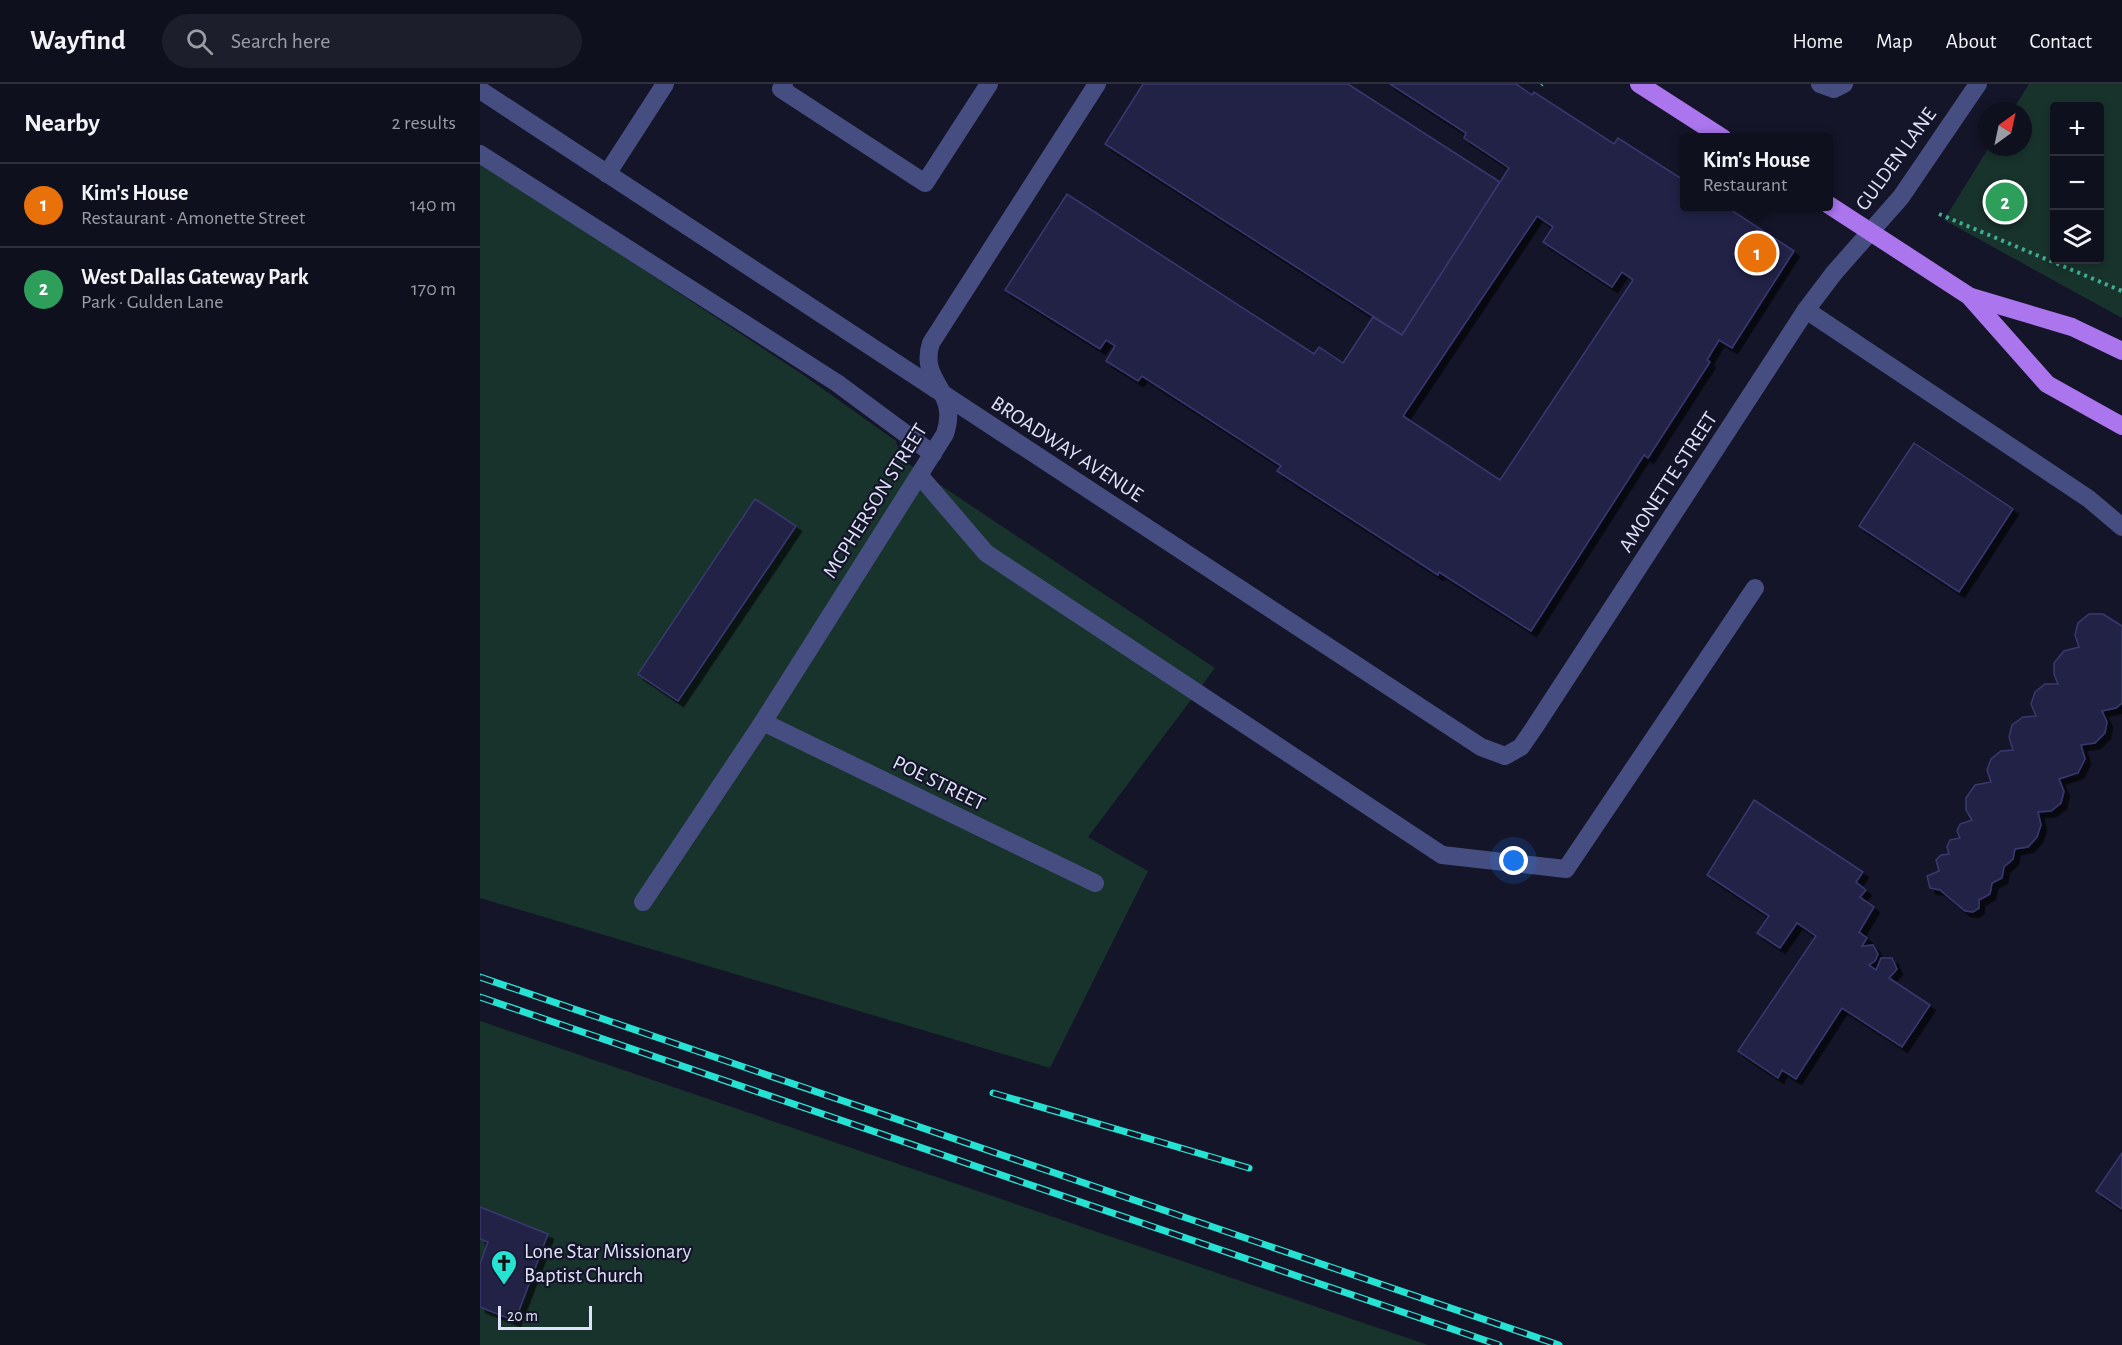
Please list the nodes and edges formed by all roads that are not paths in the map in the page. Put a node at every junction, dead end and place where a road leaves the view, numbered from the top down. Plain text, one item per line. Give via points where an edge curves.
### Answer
1 (665, 84) edge
2 (784, 84) edge
3 (989, 84) edge
4 (1639, 84) edge
5 (1820, 84) edge
6 (1844, 84) edge
7 (1977, 84) edge
8 (1092, 86) edge
9 (480, 90) edge
10 (1714, 133) edge
11 (480, 154) edge
12 (607, 174) junction
13 (1833, 208) edge
14 (1871, 232) junction
15 (1969, 296) junction
16 (1806, 310) junction
17 (2122, 351) edge
18 (945, 396) junction
19 (2122, 426) edge
20 (933, 454) junction
21 (920, 476) junction
22 (2122, 527) edge
23 (1755, 588) dead end
24 (763, 722) junction
25 (1505, 756) joint
26 (1095, 884) dead end
27 (643, 902) dead end

1 - 12 street
2 - 3 street via 781,89 925,183
4 - 10 main road
5 - 6 street via 1834,89
7 - 14 street, GULDEN LANE via 1901,197
8 - 18 street, MCPHERSON STREET via 931,343 927,355 932,376
9 - 12 street, BROADWAY AVENUE
11 - 20 street via 837,383
12 - 18 street, BROADWAY AVENUE
13 - 14 main road
14 - 15 main road
14 - 16 street, AMONETTE STREET
15 - 17 main road via 2072,327
15 - 19 main road via 2047,384
16 - 22 street via 2089,499
16 - 25 street, AMONETTE STREET via 1534,728 1521,747
18 - 20 street, MCPHERSON STREET via 950,418
18 - 25 street, BROADWAY AVENUE via 1481,747
20 - 21 street, MCPHERSON STREET
21 - 23 street via 986,554 1442,855 1566,869
21 - 24 street, MCPHERSON STREET
24 - 26 street, POE STREET
24 - 27 street, MCPHERSON STREET

